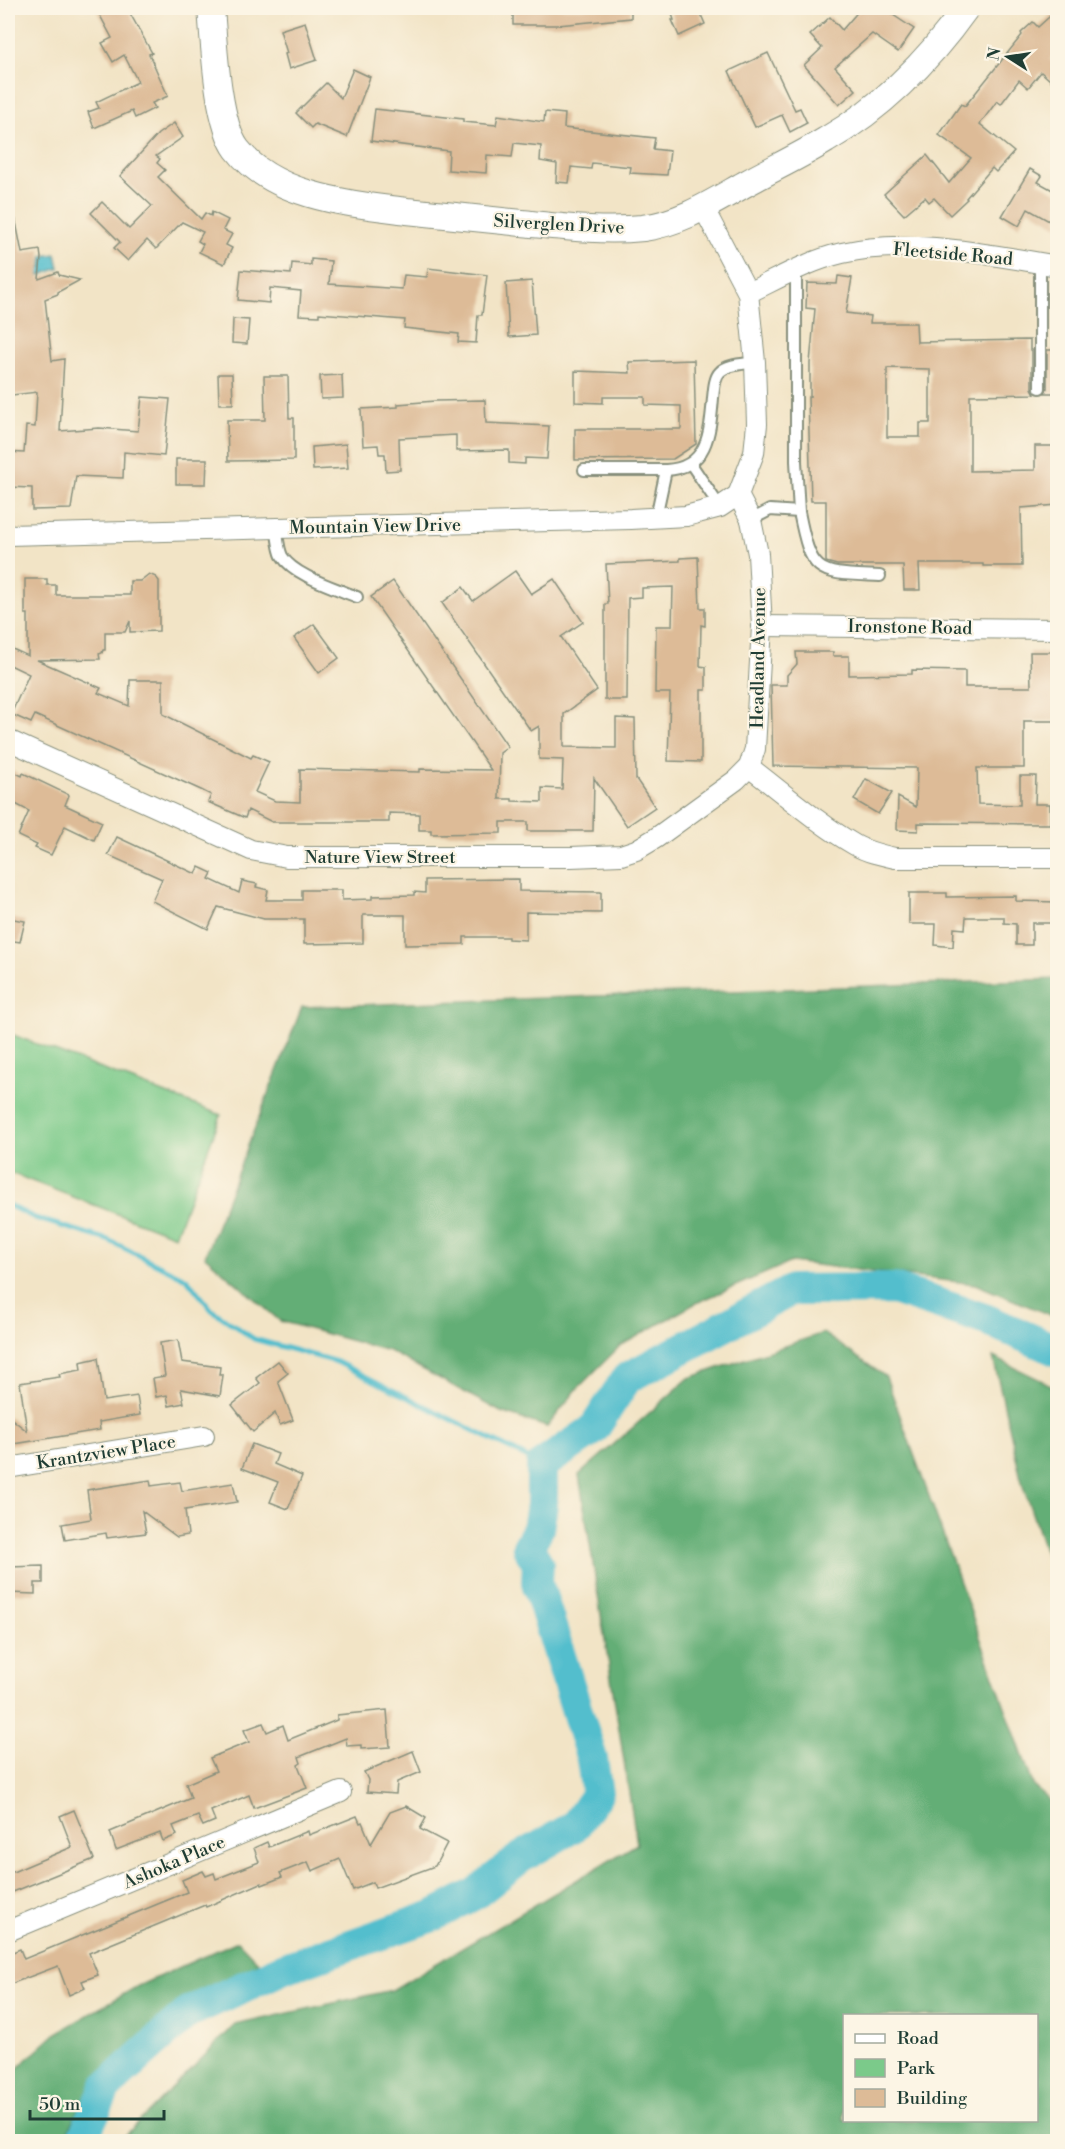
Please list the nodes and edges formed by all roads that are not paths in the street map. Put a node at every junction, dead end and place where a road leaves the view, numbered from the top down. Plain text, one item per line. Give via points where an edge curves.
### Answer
1 (211, 8) edge
2 (966, 8) edge
3 (703, 207) junction
4 (1049, 264) edge
5 (795, 268) junction
6 (748, 293) junction
7 (755, 362) junction
8 (1040, 388) dead end
9 (691, 464) junction
10 (666, 470) junction
11 (584, 471) dead end
12 (738, 495) junction
13 (720, 507) junction
14 (799, 512) junction
15 (656, 517) junction
16 (751, 520) junction
17 (276, 528) junction
18 (8, 535) edge
19 (880, 576) dead end
20 (357, 597) dead end
21 (762, 626) junction
22 (1058, 629) edge
23 (8, 740) edge
24 (749, 767) junction
25 (1058, 858) edge
26 (204, 1436) dead end
27 (8, 1468) edge
28 (341, 1792) dead end
29 (8, 1931) edge

1 - 3 street, Silverglen Drive via 223,117 230,136 247,160 284,184 344,202 586,229 645,228
2 - 3 street, Silverglen Drive via 909,76 867,112 827,140
3 - 6 street
4 - 5 street, Fleetside Road via 928,248 883,248 841,253
4 - 8 lane
5 - 6 street, Fleetside Road
5 - 14 lane
6 - 7 street
7 - 9 lane via 719,372 714,384 709,434 702,454
7 - 12 street via 754,453
9 - 10 lane via 680,470
9 - 13 lane
10 - 11 lane
10 - 15 lane
12 - 13 street, Mountain View Drive
12 - 16 street, Headland Avenue
13 - 15 street, Mountain View Drive via 686,516
14 - 16 lane via 770,510
14 - 19 lane via 806,547 818,565 835,574
15 - 17 street, Mountain View Drive
16 - 21 street, Headland Avenue via 758,554
17 - 18 street, Mountain View Drive
17 - 20 lane via 280,552 289,564
21 - 22 street, Ironstone Road
21 - 24 street, Headland Avenue via 755,749
23 - 24 street, Nature View Street via 251,850 287,857 621,855 656,838
24 - 25 street via 846,839 875,854 895,858
26 - 27 street, Krantzview Place
28 - 29 street, Ashoka Place

